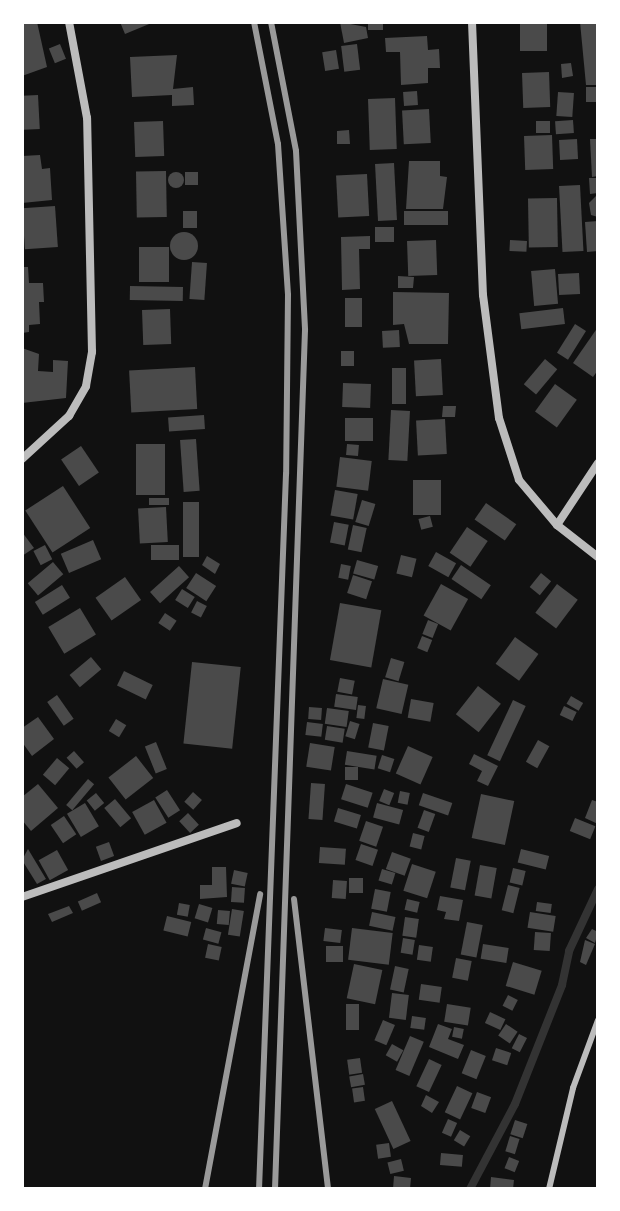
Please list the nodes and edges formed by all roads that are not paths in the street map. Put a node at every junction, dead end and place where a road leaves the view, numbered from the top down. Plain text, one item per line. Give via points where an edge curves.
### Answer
1 (69, 22) edge
2 (472, 22) edge
3 (22, 459) edge
4 (598, 463) edge
5 (557, 525) junction
6 (598, 557) edge
7 (237, 823) dead end
8 (22, 897) edge
9 (598, 1020) edge
10 (549, 1189) edge

1 - 3 street via 87,118 92,352 86,386 69,416
2 - 5 street via 489,362 519,480
4 - 5 street
5 - 6 street
7 - 8 street
9 - 10 lane via 573,1088

